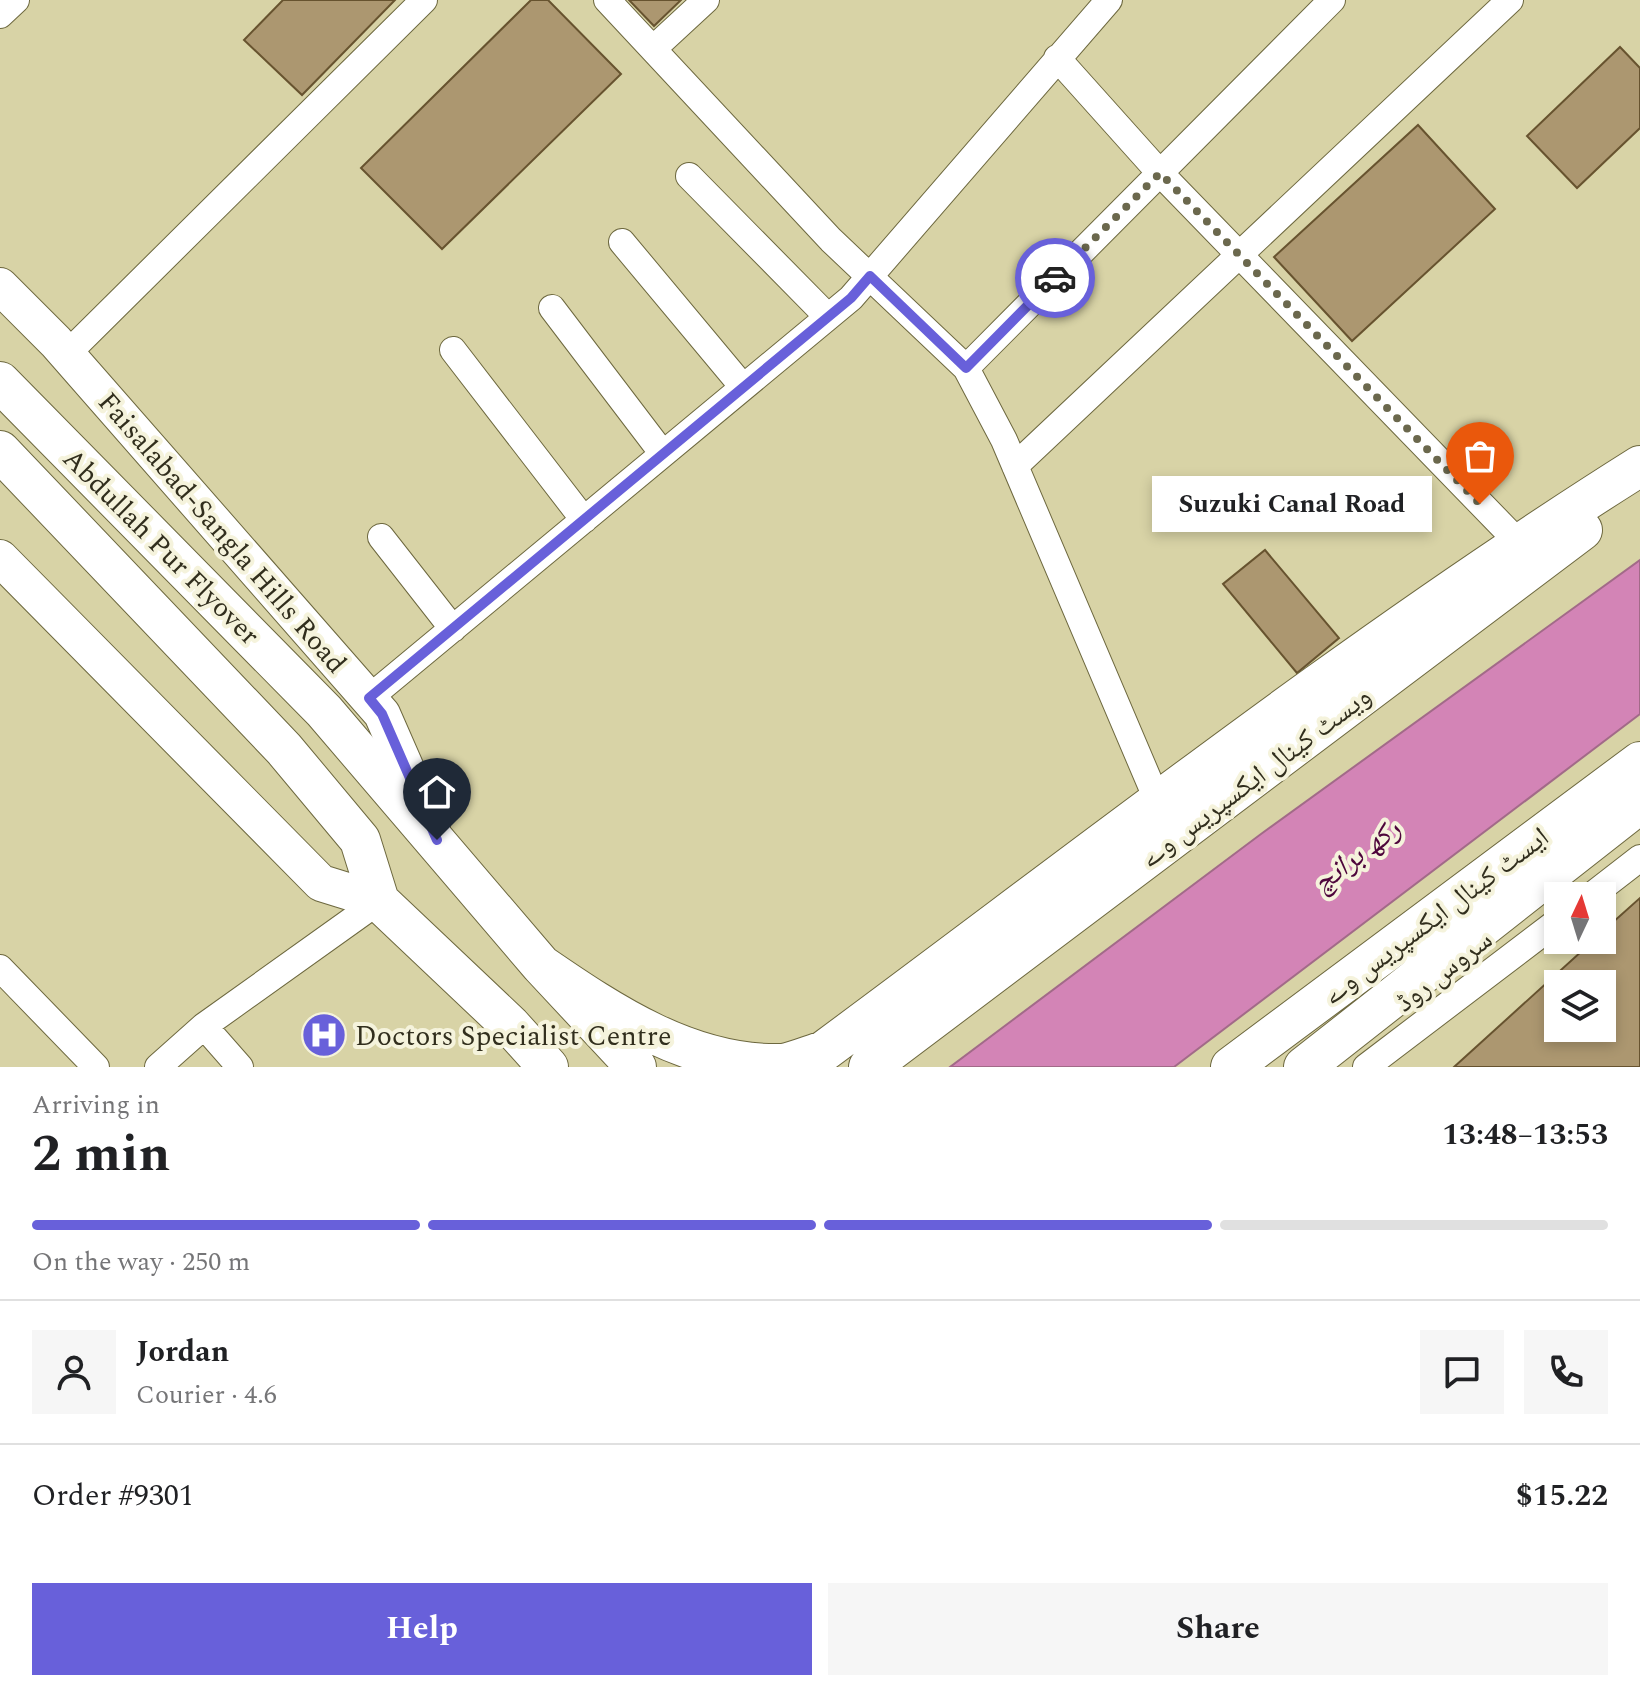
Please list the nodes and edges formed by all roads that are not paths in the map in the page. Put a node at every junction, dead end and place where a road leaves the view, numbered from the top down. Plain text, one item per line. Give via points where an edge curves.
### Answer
1 (16, 0) edge
2 (424, 0) edge
3 (607, 0) edge
4 (706, 0) edge
5 (1109, 0) edge
6 (1332, 0) edge
7 (1510, 0) edge
8 (0, 15) edge
9 (653, 49) junction
10 (1057, 58) junction
11 (1160, 173) junction
12 (689, 176) dead end
13 (622, 242) dead end
14 (1239, 255) junction
15 (870, 276) junction
16 (0, 286) edge
17 (552, 308) dead end
18 (828, 317) junction
19 (453, 350) dead end
20 (67, 354) junction
21 (966, 368) junction
22 (0, 382) edge
23 (743, 387) junction
24 (0, 451) edge
25 (663, 454) junction
26 (1015, 466) junction
27 (1640, 466) edge
28 (1640, 486) edge
29 (584, 520) junction
30 (381, 537) dead end
31 (1518, 542) junction
32 (0, 558) edge
33 (453, 629) junction
34 (369, 698) junction
35 (1640, 762) edge
36 (1158, 802) junction
37 (1640, 803) edge
38 (437, 840) junction
39 (1640, 858) edge
40 (1609, 882) edge
41 (379, 901) junction
42 (1544, 932) edge
43 (541, 965) junction
44 (0, 968) edge
45 (510, 1025) junction
46 (204, 1026) junction
47 (96, 1067) edge
48 (158, 1067) edge
49 (240, 1067) edge
50 (525, 1067) edge
51 (548, 1067) edge
52 (636, 1067) edge
53 (869, 1067) edge
54 (1231, 1067) edge
55 (1304, 1067) edge
56 (1366, 1067) edge

1 - 8 street
2 - 20 street
3 - 9 street
4 - 9 street
5 - 10 street
6 - 11 street
7 - 14 street
9 - 15 street
10 - 11 street
10 - 15 street
11 - 14 street
11 - 21 street
12 - 18 street
13 - 23 street
14 - 26 street
14 - 31 street
15 - 18 street
15 - 21 street
16 - 20 main road, Faisalabad-Sangla Hills Road
17 - 25 street
18 - 23 street
19 - 29 street
20 - 34 main road, Faisalabad-Sangla Hills Road
21 - 26 street
22 - 38 main road, Abdullah Pur Flyover via 324,711
23 - 25 street
24 - 41 main road, Abdullah Pur Flyover via 284,749 360,840
25 - 29 street
26 - 36 street
27 - 31 main road
28 - 53 main road, ویسٹ کینال ایکسپریس وے
29 - 33 street
30 - 33 street
31 - 36 main road
32 - 41 main road via 321,883
33 - 34 street
34 - 38 main road, Faisalabad-Sangla Hills Road via 382,714
35 - 54 main road, ایسٹ کینال ایکسپریس وے
36 - 43 main road via 824,1051 782,1065 740,1066 692,1058 644,1037
37 - 55 main road
38 - 43 main road, Abdullah Pur Flyover
39 - 40 street
41 - 45 main road
41 - 46 street
42 - 56 street, سروس روڈ
43 - 52 main road
44 - 47 street
45 - 50 main road
45 - 51 main road
46 - 48 street
46 - 49 street

